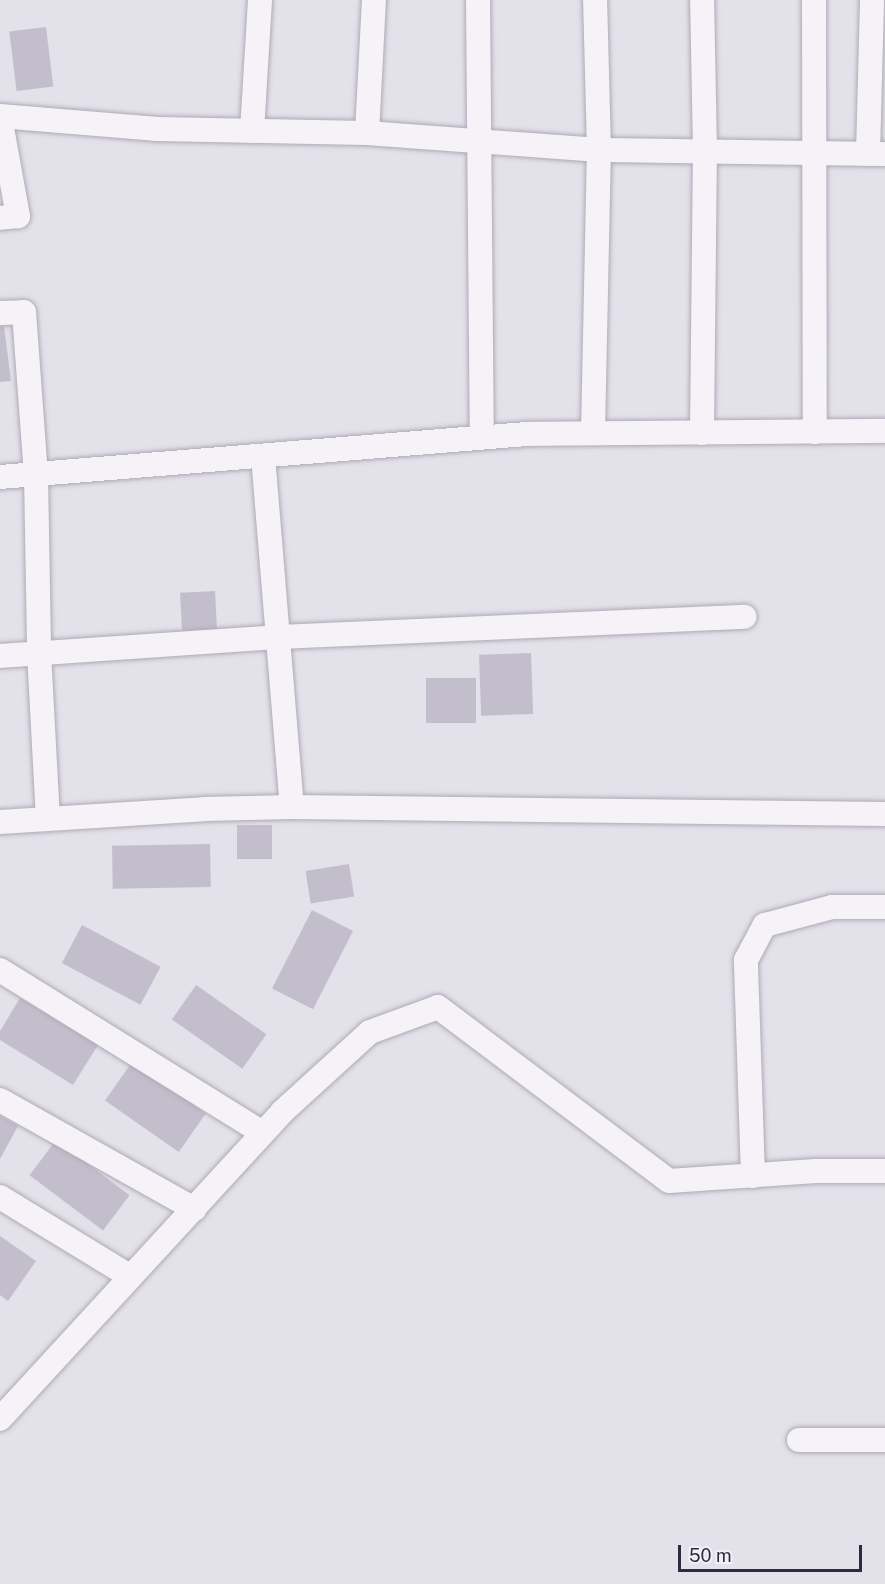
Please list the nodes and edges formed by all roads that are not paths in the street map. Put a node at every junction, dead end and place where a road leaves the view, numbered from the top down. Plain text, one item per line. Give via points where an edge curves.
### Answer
1 (260, 0) edge
2 (374, 0) edge
3 (478, 0) edge
4 (595, 0) edge
5 (702, 0) edge
6 (814, 0) edge
7 (872, 0) edge
8 (0, 117) edge
9 (252, 130) junction
10 (367, 133) junction
11 (478, 142) junction
12 (599, 150) junction
13 (705, 151) junction
14 (816, 153) junction
15 (877, 154) edge
16 (0, 218) edge
17 (0, 314) edge
18 (815, 432) junction
19 (885, 432) edge
20 (593, 433) junction
21 (702, 433) junction
22 (482, 437) junction
23 (263, 456) junction
24 (36, 474) junction
25 (0, 477) edge
26 (745, 617) dead end
27 (279, 637) junction
28 (39, 653) junction
29 (0, 656) edge
30 (292, 807) junction
31 (885, 814) edge
32 (48, 819) junction
33 (0, 822) edge
34 (885, 907) edge
35 (0, 970) edge
36 (0, 1100) edge
37 (262, 1133) junction
38 (885, 1171) edge
39 (753, 1176) junction
40 (0, 1197) edge
41 (194, 1209) junction
42 (131, 1277) junction
43 (0, 1419) edge
44 (799, 1440) dead end
45 (885, 1440) edge

1 - 9 street
2 - 10 street
3 - 11 street
4 - 12 street
5 - 13 street
6 - 14 street
7 - 15 street
8 - 9 street via 158,129
8 - 16 street via 18,216
9 - 10 street
10 - 11 street
11 - 12 street
11 - 22 street
12 - 13 street
12 - 20 street
13 - 14 street
13 - 21 street
14 - 15 street
14 - 18 street
17 - 24 street via 24,312
18 - 19 street
18 - 21 street
20 - 21 street
20 - 22 street
22 - 23 street
23 - 24 street
23 - 27 street
24 - 25 street
24 - 28 street
26 - 27 street
27 - 28 street
27 - 30 street
28 - 29 street
28 - 32 street
30 - 31 street
30 - 32 street
32 - 33 street
34 - 39 street via 832,907 765,925 746,960
35 - 37 street
36 - 41 street
37 - 39 street via 370,1032 438,1007 669,1181
37 - 41 street
38 - 39 street
40 - 42 street
41 - 42 street
42 - 43 street
44 - 45 street

